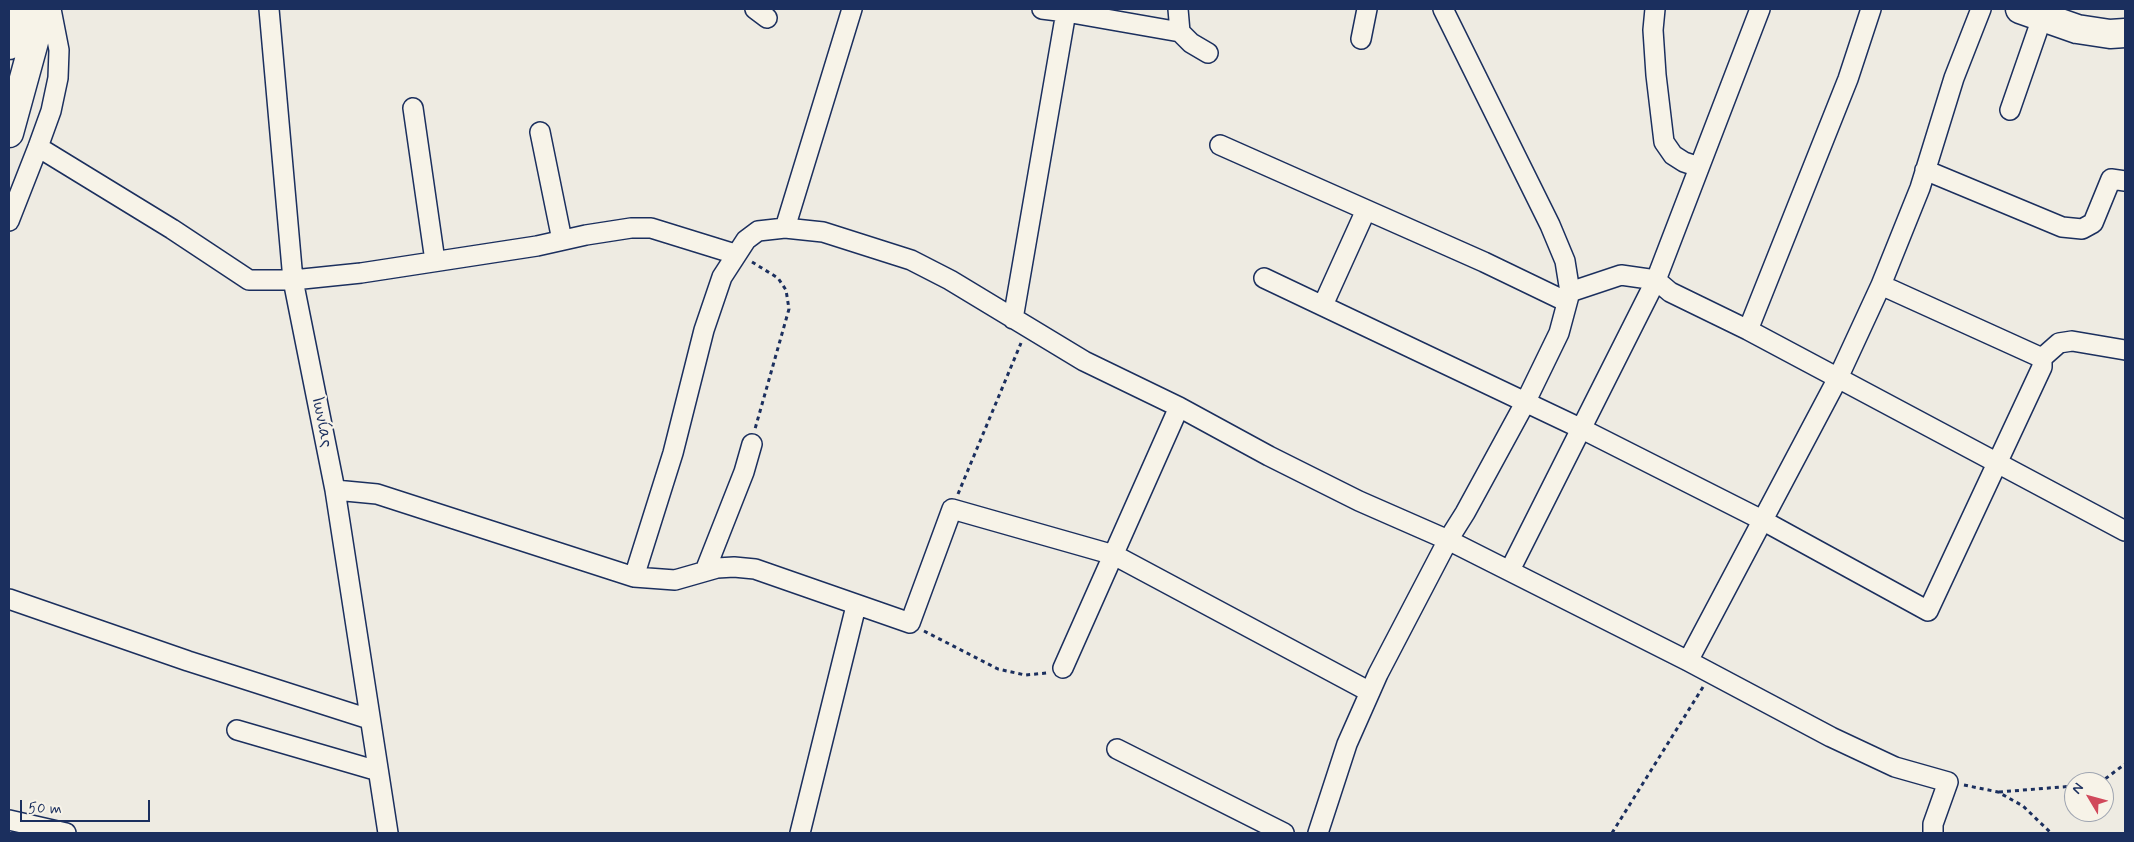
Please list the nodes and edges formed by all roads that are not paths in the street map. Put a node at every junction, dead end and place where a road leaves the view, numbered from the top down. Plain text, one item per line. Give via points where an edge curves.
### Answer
1 (18, 9) edge
2 (43, 9) edge
3 (51, 9) edge
4 (269, 9) edge
5 (852, 9) edge
6 (1042, 9) edge
7 (1178, 9) edge
8 (1367, 9) edge
9 (1443, 9) edge
10 (1655, 9) edge
11 (1760, 9) edge
12 (1870, 9) edge
13 (1981, 9) edge
14 (1066, 12) junction
15 (2035, 12) edge
16 (1180, 32) junction
17 (2125, 33) edge
18 (1361, 38) dead end
19 (9, 45) edge
20 (1208, 53) dead end
21 (413, 108) dead end
22 (2010, 110) dead end
23 (9, 132) edge
24 (540, 132) dead end
25 (1220, 145) dead end
26 (38, 147) junction
27 (1699, 166) junction
28 (1925, 170) junction
29 (2125, 181) edge
30 (1366, 210) junction
31 (9, 221) edge
32 (785, 228) junction
33 (562, 240) junction
34 (735, 254) junction
35 (435, 261) junction
36 (1264, 278) dead end
37 (293, 280) junction
38 (1656, 280) junction
39 (1881, 285) junction
40 (1568, 297) junction
41 (1323, 305) junction
42 (1020, 324) junction
43 (1748, 330) junction
44 (2125, 350) edge
45 (2042, 358) junction
46 (1838, 378) junction
47 (1525, 402) junction
48 (1179, 407) junction
49 (1582, 429) junction
50 (752, 444) road end
51 (1997, 463) junction
52 (334, 490) junction
53 (1762, 520) junction
54 (2125, 531) edge
55 (1448, 540) junction
56 (1114, 555) junction
57 (1510, 570) junction
58 (705, 571) junction
59 (634, 577) junction
60 (9, 599) edge
61 (856, 606) junction
62 (1688, 661) junction
63 (1063, 668) road end
64 (1370, 692) junction
65 (369, 719) junction
66 (237, 730) dead end
67 (1117, 748) dead end
68 (378, 771) junction
69 (9, 820) edge
70 (61, 833) edge
71 (388, 833) edge
72 (800, 833) edge
73 (1284, 833) edge
74 (1318, 833) edge
75 (1933, 833) edge

1 - 19 main road
2 - 23 main road
3 - 26 street via 59,50 58,78
4 - 37 street, Ιωνίας
5 - 32 street
6 - 14 street
7 - 16 street
8 - 18 street
9 - 40 street via 1550,225 1565,261
10 - 27 street via 1656,75 1664,142 1673,155
11 - 27 street
12 - 43 street via 1848,79
13 - 28 street via 1954,78
14 - 16 street
14 - 42 street
15 - 17 main road via 2077,29
15 - 22 street
16 - 20 street
21 - 35 street
24 - 33 street
25 - 30 street
26 - 31 street
26 - 37 street via 249,280
27 - 38 street
28 - 29 street via 2062,227 2082,229 2093,222 2112,179
28 - 39 street via 1900,243
30 - 40 street
30 - 41 street
32 - 34 street via 758,230
32 - 42 street via 823,232 911,260
33 - 34 street via 631,228 651,228
33 - 35 street
34 - 59 street via 722,277 704,330 673,453
35 - 37 street
36 - 41 street
37 - 52 street, Ιωνίας
38 - 40 street via 1621,275
38 - 43 street via 1670,292
38 - 49 street
39 - 45 street
39 - 46 street
40 - 47 street via 1559,333
41 - 47 street
42 - 48 street via 1084,361
43 - 46 street
44 - 45 street via 2072,341 2059,343
45 - 51 street via 2042,367
46 - 51 street
46 - 53 street
47 - 49 street
47 - 55 street
48 - 55 street via 1269,456
48 - 56 street
49 - 53 street
49 - 57 street
50 - 58 street
51 - 53 street via 1928,611
51 - 54 street
52 - 59 street via 395,499
52 - 65 street, Ιωνίας
53 - 62 street
55 - 57 street
55 - 64 street
56 - 61 street via 952,508 910,624
56 - 63 street
56 - 64 street
57 - 62 street
58 - 59 street via 675,580
58 - 61 street via 734,567 755,569
60 - 65 street
61 - 72 street
62 - 75 street via 1894,767 1948,782 1933,824
64 - 74 street via 1347,744
65 - 68 street, Ιωνίας
66 - 68 street
67 - 73 street
68 - 71 street, Ιωνίας
69 - 70 street

